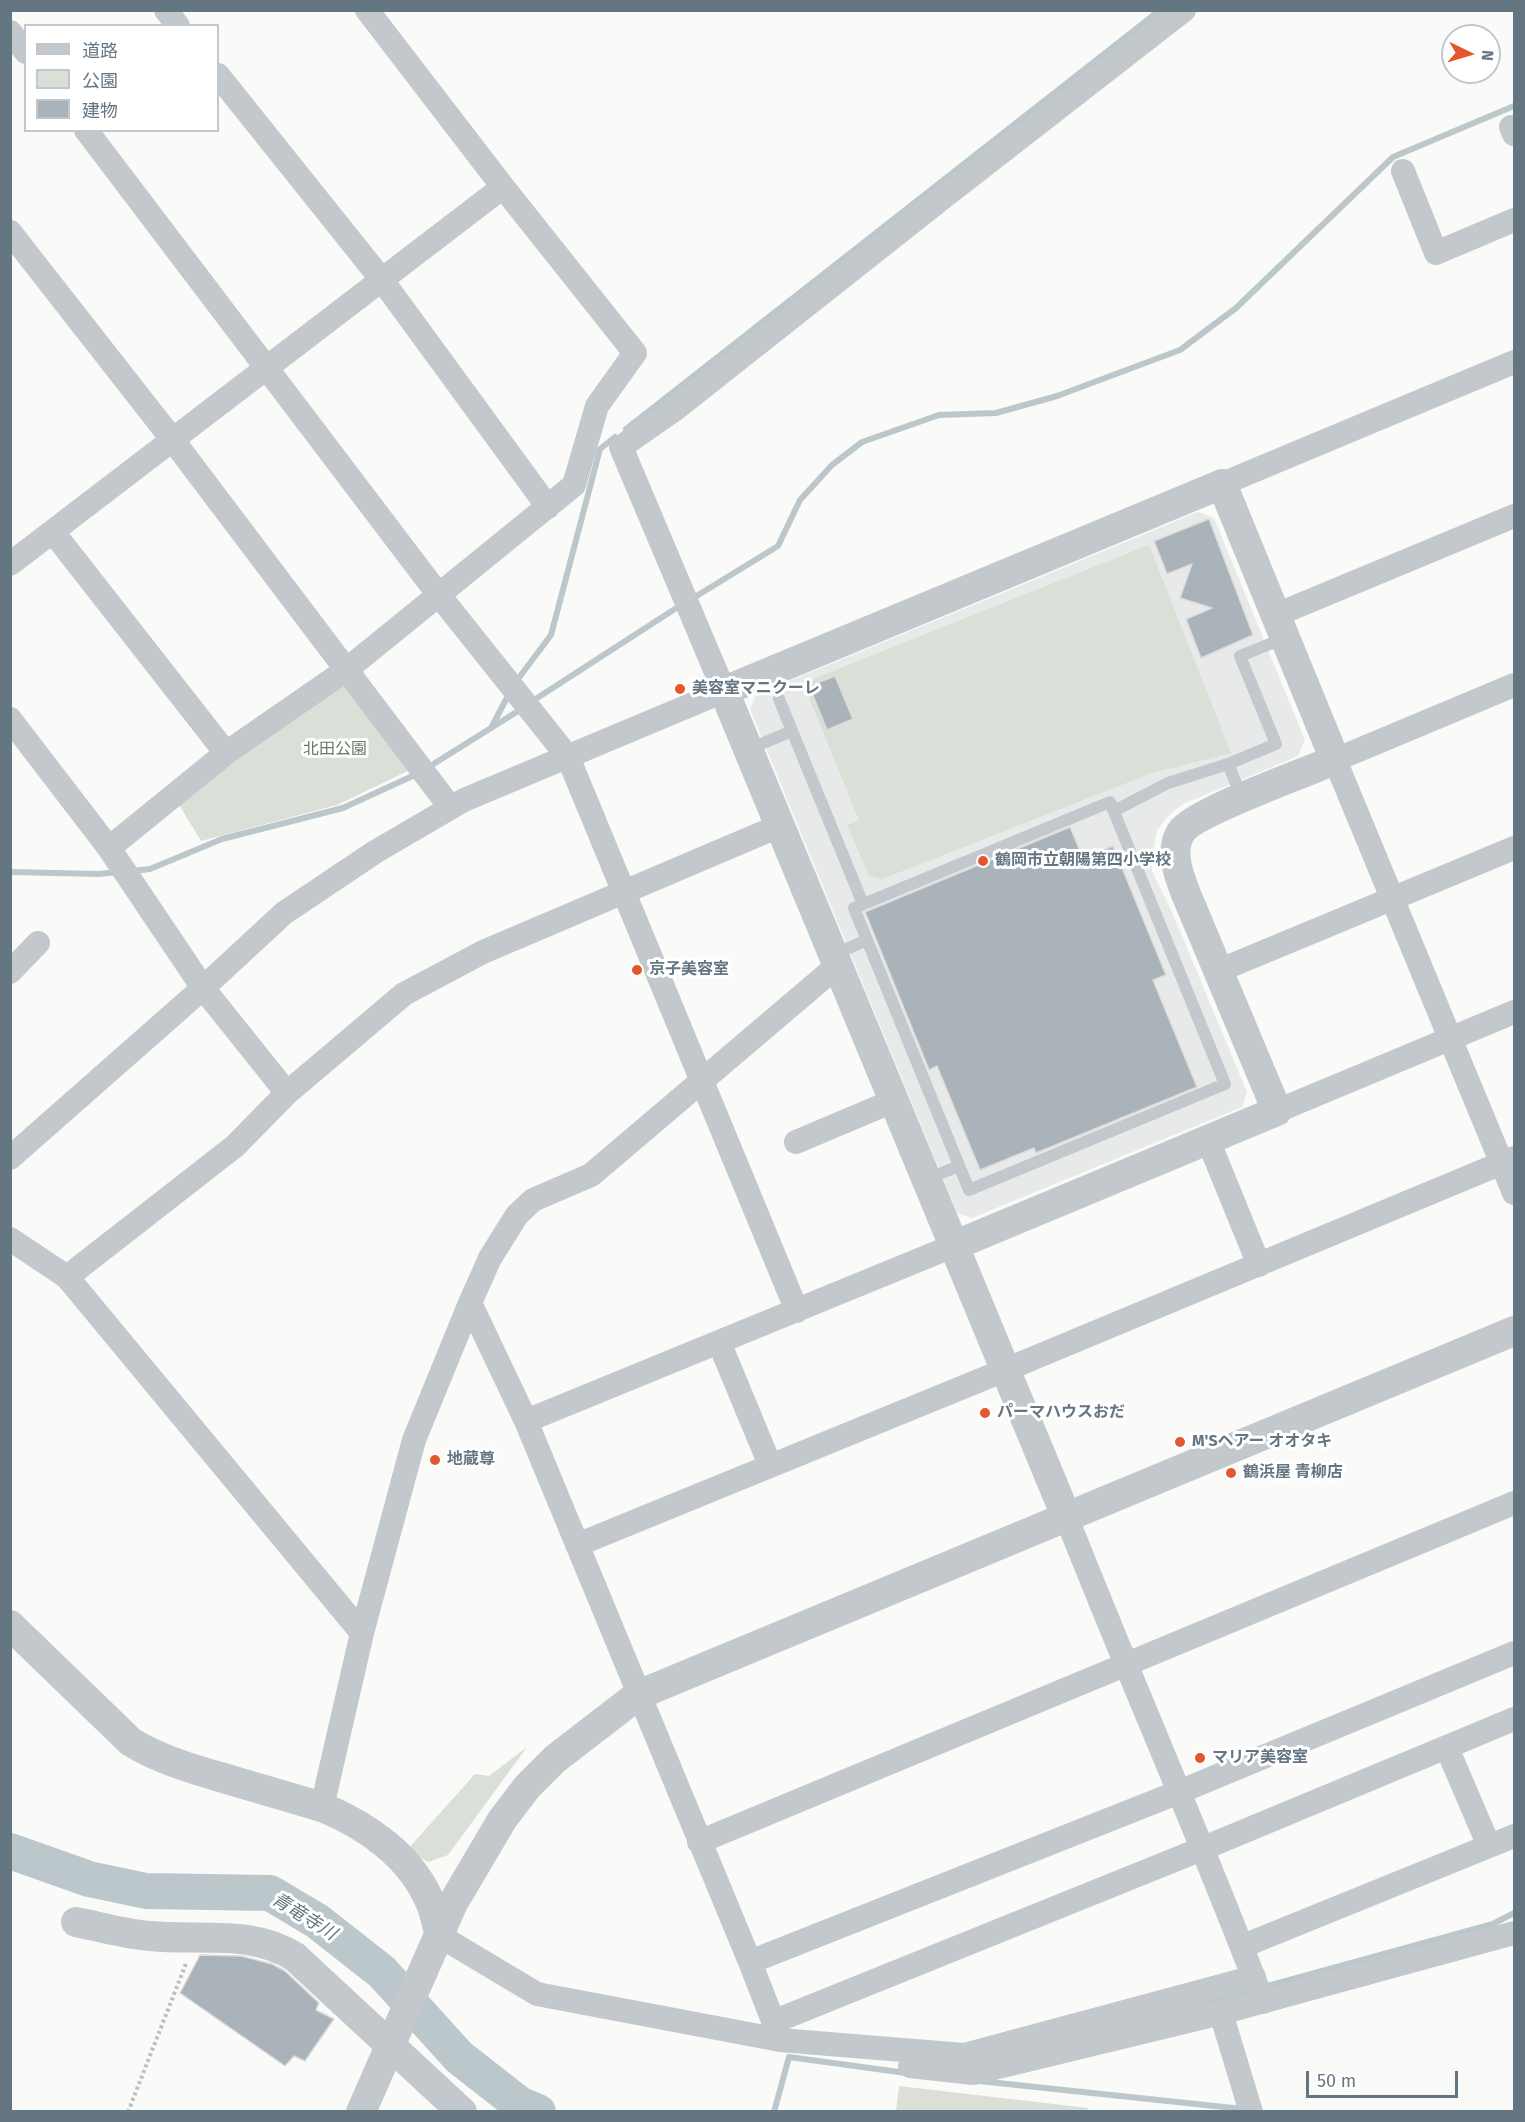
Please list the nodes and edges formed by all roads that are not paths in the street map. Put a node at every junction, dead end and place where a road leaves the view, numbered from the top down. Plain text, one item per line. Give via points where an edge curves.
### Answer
1 (166, 10) edge
2 (367, 10) edge
3 (1184, 10) edge
4 (176, 24) edge
5 (10, 32) edge
6 (24, 50) edge
7 (219, 76) edge
8 (88, 132) edge
9 (1402, 171) dead end
10 (503, 187) junction
11 (1515, 220) edge
12 (10, 232) edge
13 (382, 280) junction
14 (1515, 362) edge
15 (268, 368) junction
16 (172, 440) junction
17 (1222, 484) junction
18 (548, 507) junction
19 (1515, 516) edge
20 (53, 532) junction
21 (10, 564) edge
22 (438, 594) junction
23 (1280, 627) junction
24 (346, 670) junction
25 (1515, 685) edge
26 (724, 691) junction
27 (779, 699) dead end
28 (10, 719) edge
29 (792, 731) junction
30 (748, 749) junction
31 (225, 753) junction
32 (568, 757) junction
33 (1335, 760) junction
34 (1228, 764) junction
35 (1242, 798) junction
36 (450, 807) junction
37 (1114, 811) junction
38 (780, 826) junction
39 (110, 848) junction
40 (1515, 848) edge
41 (625, 892) junction
42 (1392, 898) junction
43 (863, 904) junction
44 (867, 940) junction
45 (38, 943) dead end
46 (835, 960) junction
47 (1218, 971) junction
48 (10, 972) edge
49 (203, 988) junction
50 (1515, 1012) edge
51 (1451, 1038) junction
52 (701, 1083) junction
53 (287, 1093) junction
54 (893, 1101) junction
55 (1276, 1111) junction
56 (1208, 1140) junction
57 (796, 1142) dead end
58 (10, 1158) edge
59 (1509, 1161) edge
60 (959, 1166) junction
61 (926, 1180) junction
62 (1515, 1192) edge
63 (10, 1239) edge
64 (952, 1246) junction
65 (1259, 1265) junction
66 (67, 1277) junction
67 (470, 1303) junction
68 (797, 1311) junction
69 (1515, 1330) edge
70 (719, 1342) junction
71 (1005, 1370) junction
72 (526, 1421) junction
73 (770, 1465) junction
74 (1515, 1503) edge
75 (1065, 1516) junction
76 (577, 1545) junction
77 (10, 1625) edge
78 (362, 1633) junction
79 (1515, 1653) edge
80 (1125, 1665) junction
81 (638, 1695) junction
82 (1515, 1719) edge
83 (1447, 1748) junction
84 (1179, 1792) junction
85 (322, 1807) junction
86 (1515, 1836) edge
87 (699, 1842) junction
88 (1489, 1846) junction
89 (1204, 1848) junction
90 (76, 1922) dead end
91 (1515, 1933) edge
92 (440, 1936) junction
93 (1242, 1946) junction
94 (750, 1962) junction
95 (1254, 1977) junction
96 (1263, 2002) junction
97 (1221, 2013) junction
98 (777, 2031) junction
99 (390, 2046) junction
100 (888, 2064) dead end
101 (361, 2112) edge
102 (462, 2112) edge
103 (1251, 2112) edge

1 - 4 street
2 - 10 street
3 - 26 street via 674,410 621,447
5 - 6 street
7 - 13 street
8 - 15 street
9 - 11 street via 1436,253
10 - 13 street
10 - 18 street via 635,353 597,406 574,485
12 - 16 street
13 - 15 street
13 - 18 street
14 - 17 street
15 - 16 street
15 - 22 street
16 - 20 street
16 - 24 street
17 - 23 street
17 - 26 street
18 - 22 street
19 - 23 street
20 - 21 street
20 - 31 street
22 - 24 street
22 - 32 street
23 - 33 street
23 - 34 lane via 1240,656 1276,744
24 - 31 street
24 - 36 street
25 - 33 street
26 - 30 street
26 - 32 street
27 - 29 lane
28 - 39 street
29 - 30 lane
29 - 43 lane
30 - 38 street
31 - 39 street
32 - 36 street
32 - 41 street
33 - 35 street
33 - 42 street
34 - 35 lane
34 - 37 lane via 1168,783
35 - 47 street via 1208,812 1181,832 1175,862
36 - 49 street via 284,913
37 - 43 lane via 1110,802
37 - 60 lane via 1225,1084 969,1190
38 - 41 street
38 - 46 street
39 - 49 street
40 - 42 street
41 - 52 street
41 - 53 street via 483,952 404,994
42 - 47 street
42 - 51 street
43 - 44 lane via 854,908
44 - 46 lane
44 - 60 lane
45 - 48 street
46 - 52 street
46 - 54 street
47 - 55 street
49 - 53 street
49 - 58 street
50 - 51 street
51 - 55 street
51 - 59 street
52 - 67 street via 591,1175 533,1200 517,1215 490,1258
52 - 68 street
53 - 66 street via 235,1146
54 - 57 street
54 - 61 street
55 - 56 street
56 - 64 street
56 - 65 street
59 - 62 street
59 - 65 street
60 - 61 lane
61 - 64 street
63 - 66 street
64 - 68 street
64 - 71 street
65 - 71 street
66 - 78 street
67 - 72 street
67 - 78 street via 414,1440
68 - 70 street
69 - 75 street
70 - 72 street
70 - 73 street
71 - 73 street
71 - 75 street
72 - 76 street
73 - 76 street
74 - 80 street
75 - 80 street
75 - 81 street
76 - 81 street
77 - 85 street via 130,1742 158,1757
78 - 85 street
79 - 84 street
80 - 84 street
80 - 87 street
81 - 87 street
81 - 92 street via 555,1759 526,1787 469,1873
82 - 83 street
83 - 88 street
83 - 89 street
84 - 89 street
84 - 94 street
85 - 92 street via 357,1824 402,1859 432,1906
86 - 88 street
87 - 94 street
88 - 93 street
89 - 93 street
89 - 98 street
90 - 99 street via 147,1936 230,1937 280,1948 295,1957
91 - 96 street
92 - 98 street via 537,1994
92 - 99 street
93 - 95 street
94 - 98 street
95 - 96 street
95 - 98 street via 964,2055
96 - 97 street
97 - 100 street via 973,2073
97 - 103 street
99 - 101 street
99 - 102 street

